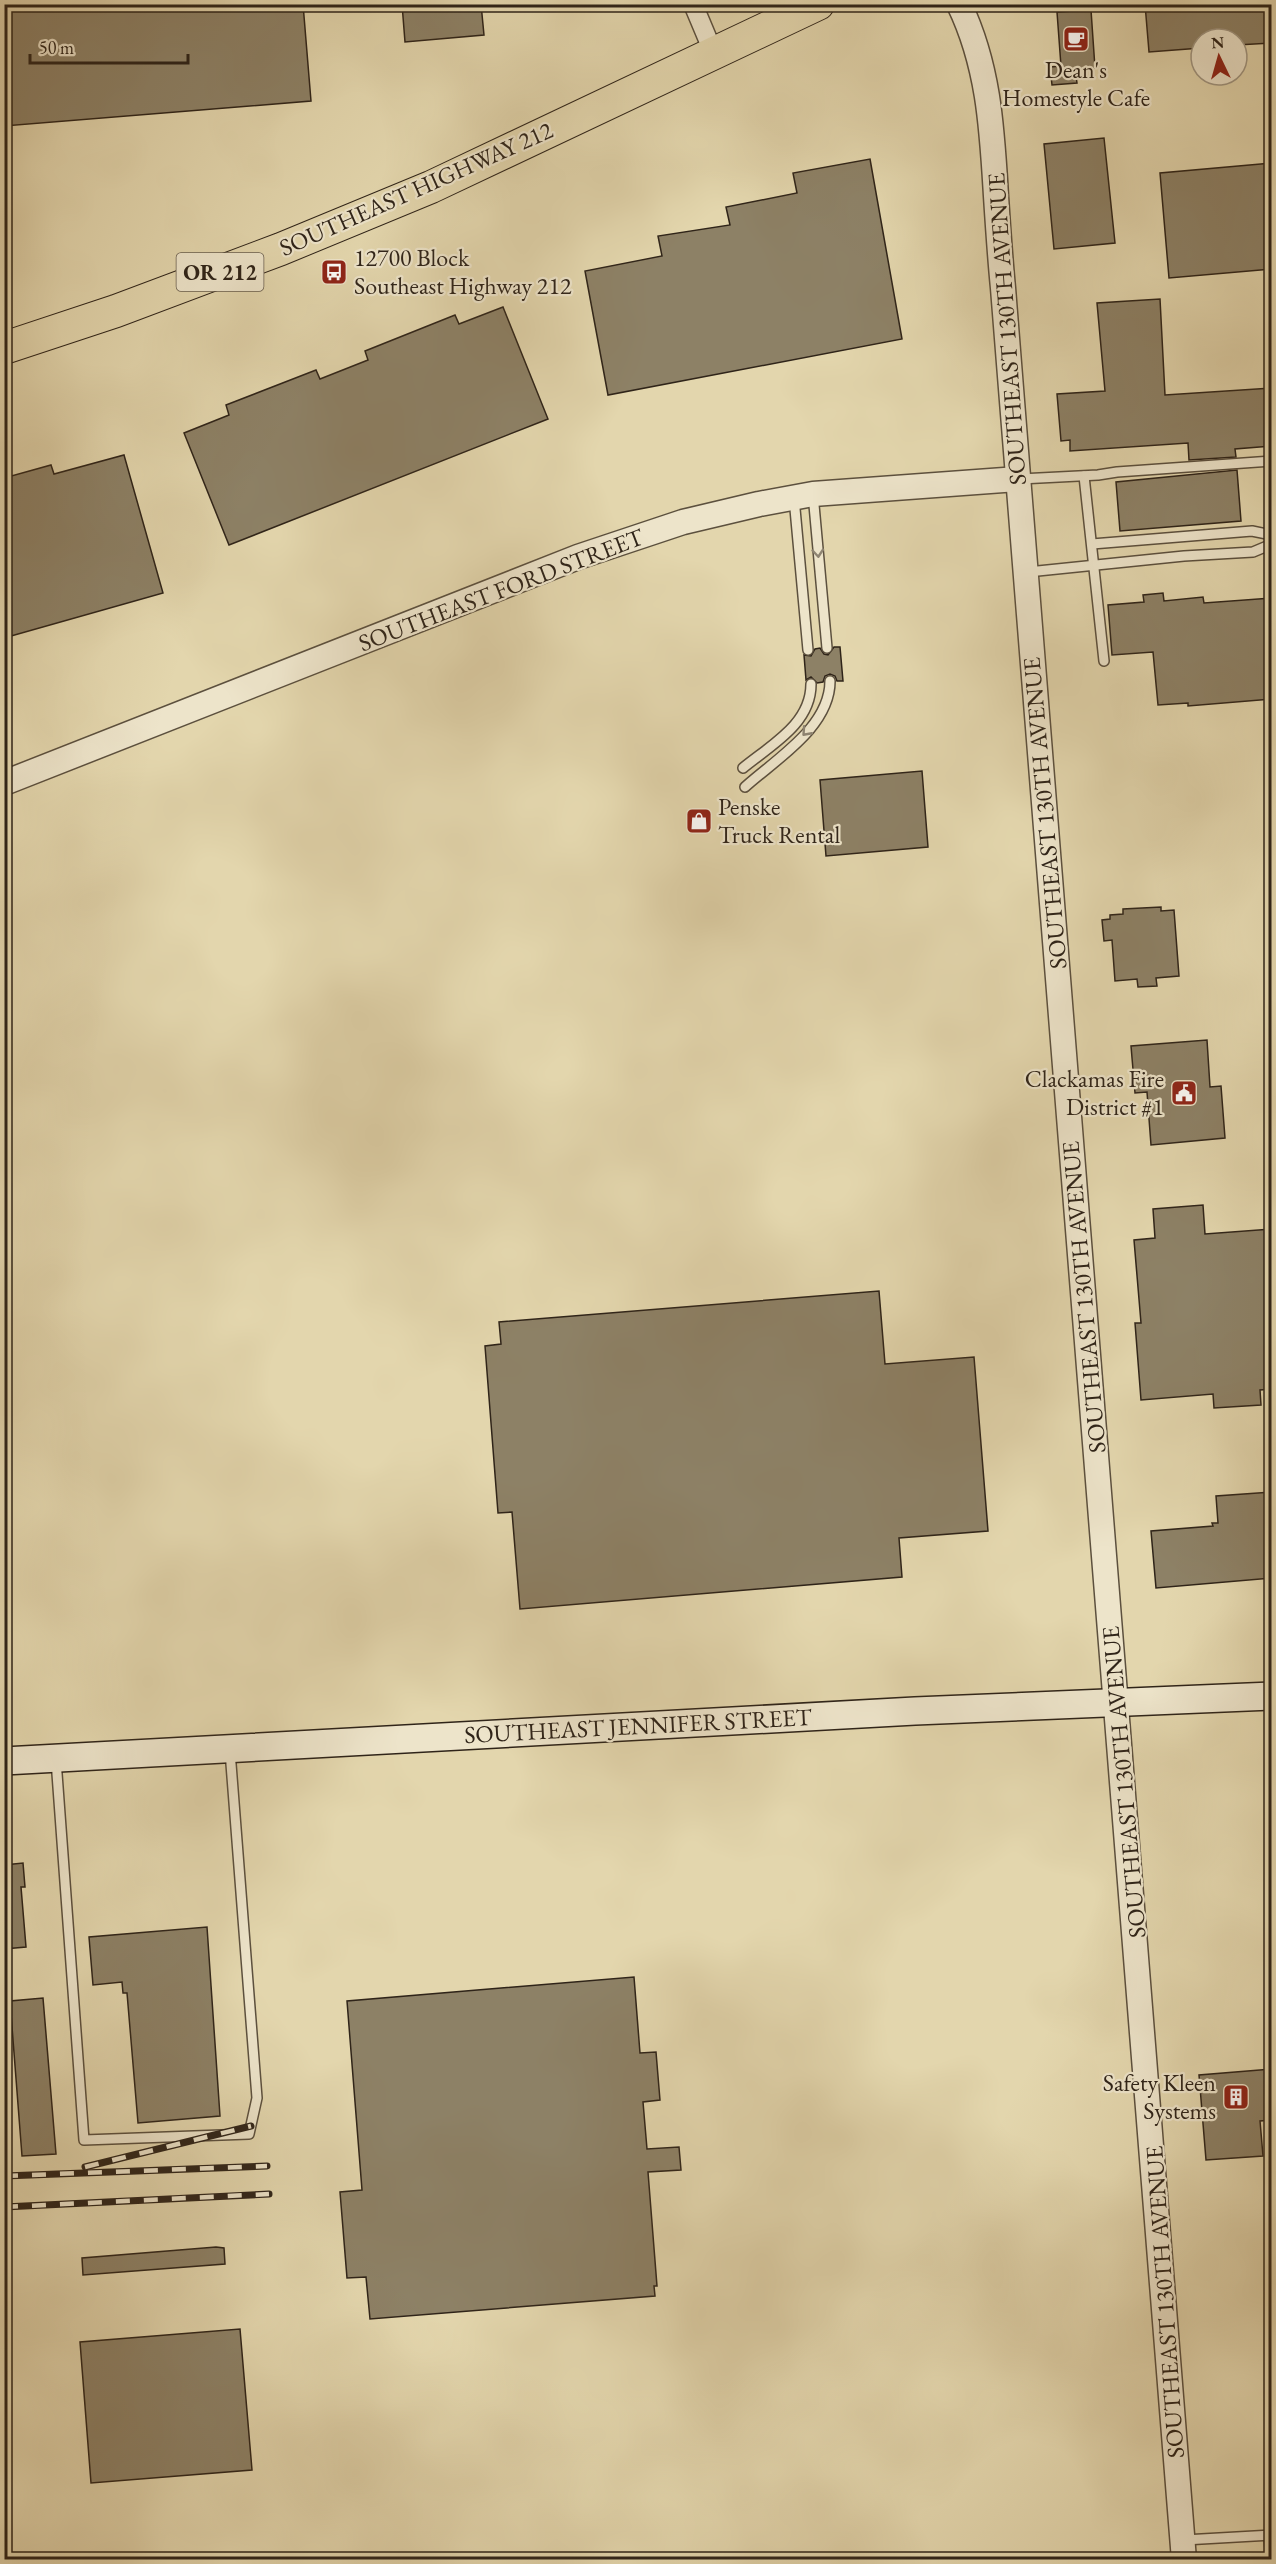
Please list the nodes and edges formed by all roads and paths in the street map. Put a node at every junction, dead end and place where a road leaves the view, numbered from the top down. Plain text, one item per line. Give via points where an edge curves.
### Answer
1 (693, 4) edge
2 (818, 4) edge
3 (958, 4) edge
4 (714, 54) junction
5 (4, 348) edge
6 (1272, 461) edge
7 (1083, 476) junction
8 (1018, 479) junction
9 (804, 496) junction
10 (1272, 535) edge
11 (1092, 544) junction
12 (1272, 544) edge
13 (1094, 566) junction
14 (1026, 572) junction
15 (827, 648) dead end
16 (808, 650) dead end
17 (1104, 661) dead end
18 (830, 681) dead end
19 (811, 684) dead end
20 (743, 768) dead end
21 (4, 783) edge
22 (745, 787) dead end
23 (1272, 1696) edge
24 (1118, 1701) junction
25 (230, 1749) junction
26 (56, 1758) junction
27 (4, 1761) edge
28 (1270, 2535) edge
29 (1184, 2550) edge
30 (1271, 2559) edge

1 - 4 street
2 - 4 highway, SOUTHEAST HIGHWAY 212 / OR 212
3 - 8 street, SOUTHEAST 130TH AVENUE via 978,52 990,106
4 - 5 highway, SOUTHEAST HIGHWAY 212 / OR 212 via 431,187 138,303
6 - 7 lane
7 - 8 lane
7 - 11 lane
8 - 9 street, SOUTHEAST FORD STREET
8 - 14 street, SOUTHEAST 130TH AVENUE
9 -> 15 lane
9 - 16 lane
9 - 21 street, SOUTHEAST FORD STREET via 725,512 626,540
10 - 11 lane via 1252,531
11 - 13 lane
12 - 13 lane via 1253,552
13 - 14 lane
13 - 17 lane
14 - 24 street, SOUTHEAST 130TH AVENUE
18 -> 22 lane via 824,710 801,738
19 - 20 lane via 811,697 794,727
23 - 24 main road, SOUTHEAST JENNIFER STREET
24 - 25 main road, SOUTHEAST JENNIFER STREET
24 - 29 street, SOUTHEAST 130TH AVENUE
25 - 26 main road, SOUTHEAST JENNIFER STREET
25 - 26 lane via 256,2098 249,2134 84,2140
26 - 27 main road, SOUTHEAST JENNIFER STREET
28 - 29 lane
28 - 30 lane

